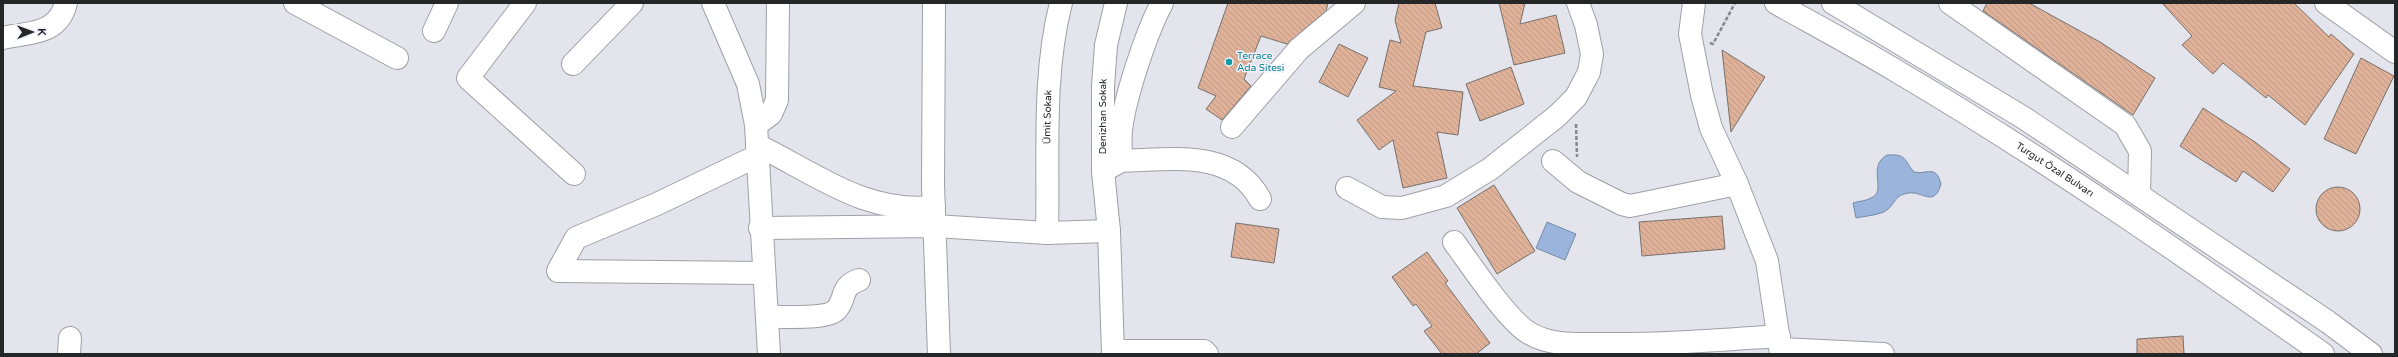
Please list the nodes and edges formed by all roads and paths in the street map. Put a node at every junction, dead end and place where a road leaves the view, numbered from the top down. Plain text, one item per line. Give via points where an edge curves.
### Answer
1 (66, 3) edge
2 (295, 3) edge
3 (447, 3) edge
4 (525, 3) edge
5 (632, 3) edge
6 (713, 3) edge
7 (778, 3) edge
8 (934, 3) edge
9 (1061, 3) edge
10 (1116, 3) edge
11 (1162, 3) edge
12 (1354, 3) edge
13 (1578, 3) edge
14 (1735, 3) edge
15 (1776, 3) edge
16 (1833, 3) edge
17 (1950, 3) edge
18 (2326, 3) edge
19 (1689, 5) edge
20 (1723, 26) dead end
21 (434, 31) dead end
22 (3, 38) edge
23 (2395, 52) edge
24 (397, 58) dead end
25 (573, 64) dead end
26 (1576, 97) junction
27 (1232, 127) dead end
28 (757, 142) junction
29 (1553, 161) dead end
30 (1112, 166) junction
31 (574, 174) dead end
32 (1578, 182) junction
33 (1737, 184) junction
34 (1346, 188) dead end
35 (2139, 194) junction
36 (1260, 199) dead end
37 (935, 217) junction
38 (760, 228) junction
39 (1109, 231) junction
40 (1047, 233) junction
41 (1454, 242) dead end
42 (763, 274) junction
43 (859, 280) dead end
44 (766, 316) junction
45 (1780, 346) edge
46 (2314, 352) edge
47 (1113, 353) edge
48 (769, 354) edge
49 (938, 354) edge
50 (1207, 354) edge
51 (1883, 354) edge
52 (2371, 354) edge

1 - 22 main road via 60,18 50,28
2 - 24 main road
3 - 21 main road
4 - 31 main road via 468,78
5 - 25 main road
6 - 28 main road via 748,84
7 - 28 main road via 777,100
8 - 37 main road
9 - 40 main road, Ümit Sokak via 1054,32 1049,94
10 - 30 main road, Denizhan Sokak via 1106,45 1103,86
11 - 30 main road via 1126,105
12 - 27 main road via 1299,49
13 - 26 main road via 1592,54 1590,72
14 - 20 path
15 - 46 main road, Turgut Özal Bulvarı via 1898,72 2009,140 2131,221
16 - 35 main road via 2024,118
17 - 35 main road via 2124,125 2140,151
18 - 23 main road
19 - 33 main road via 1690,34 1702,95 1711,128
26 - 32 path
26 - 34 main road via 1557,116 1490,169 1446,196 1402,208 1382,207
28 - 37 main road via 854,196
28 - 38 main road
28 - 42 main road via 657,204 576,238 558,271
29 - 32 main road
30 - 36 main road via 1184,159 1209,161 1230,169 1252,184
30 - 39 main road, Denizhan Sokak
32 - 33 main road via 1630,206
33 - 45 main road via 1767,261
35 - 52 main road
37 - 38 main road
37 - 40 main road
37 - 49 main road
38 - 42 main road
39 - 40 main road
39 - 47 main road, Denizhan Sokak
41 - 45 main road via 1514,320 1528,333 1543,340 1638,345
42 - 44 main road
43 - 44 main road via 845,289 840,304 833,313
44 - 48 main road
45 - 51 main road
47 - 50 main road via 1204,351

